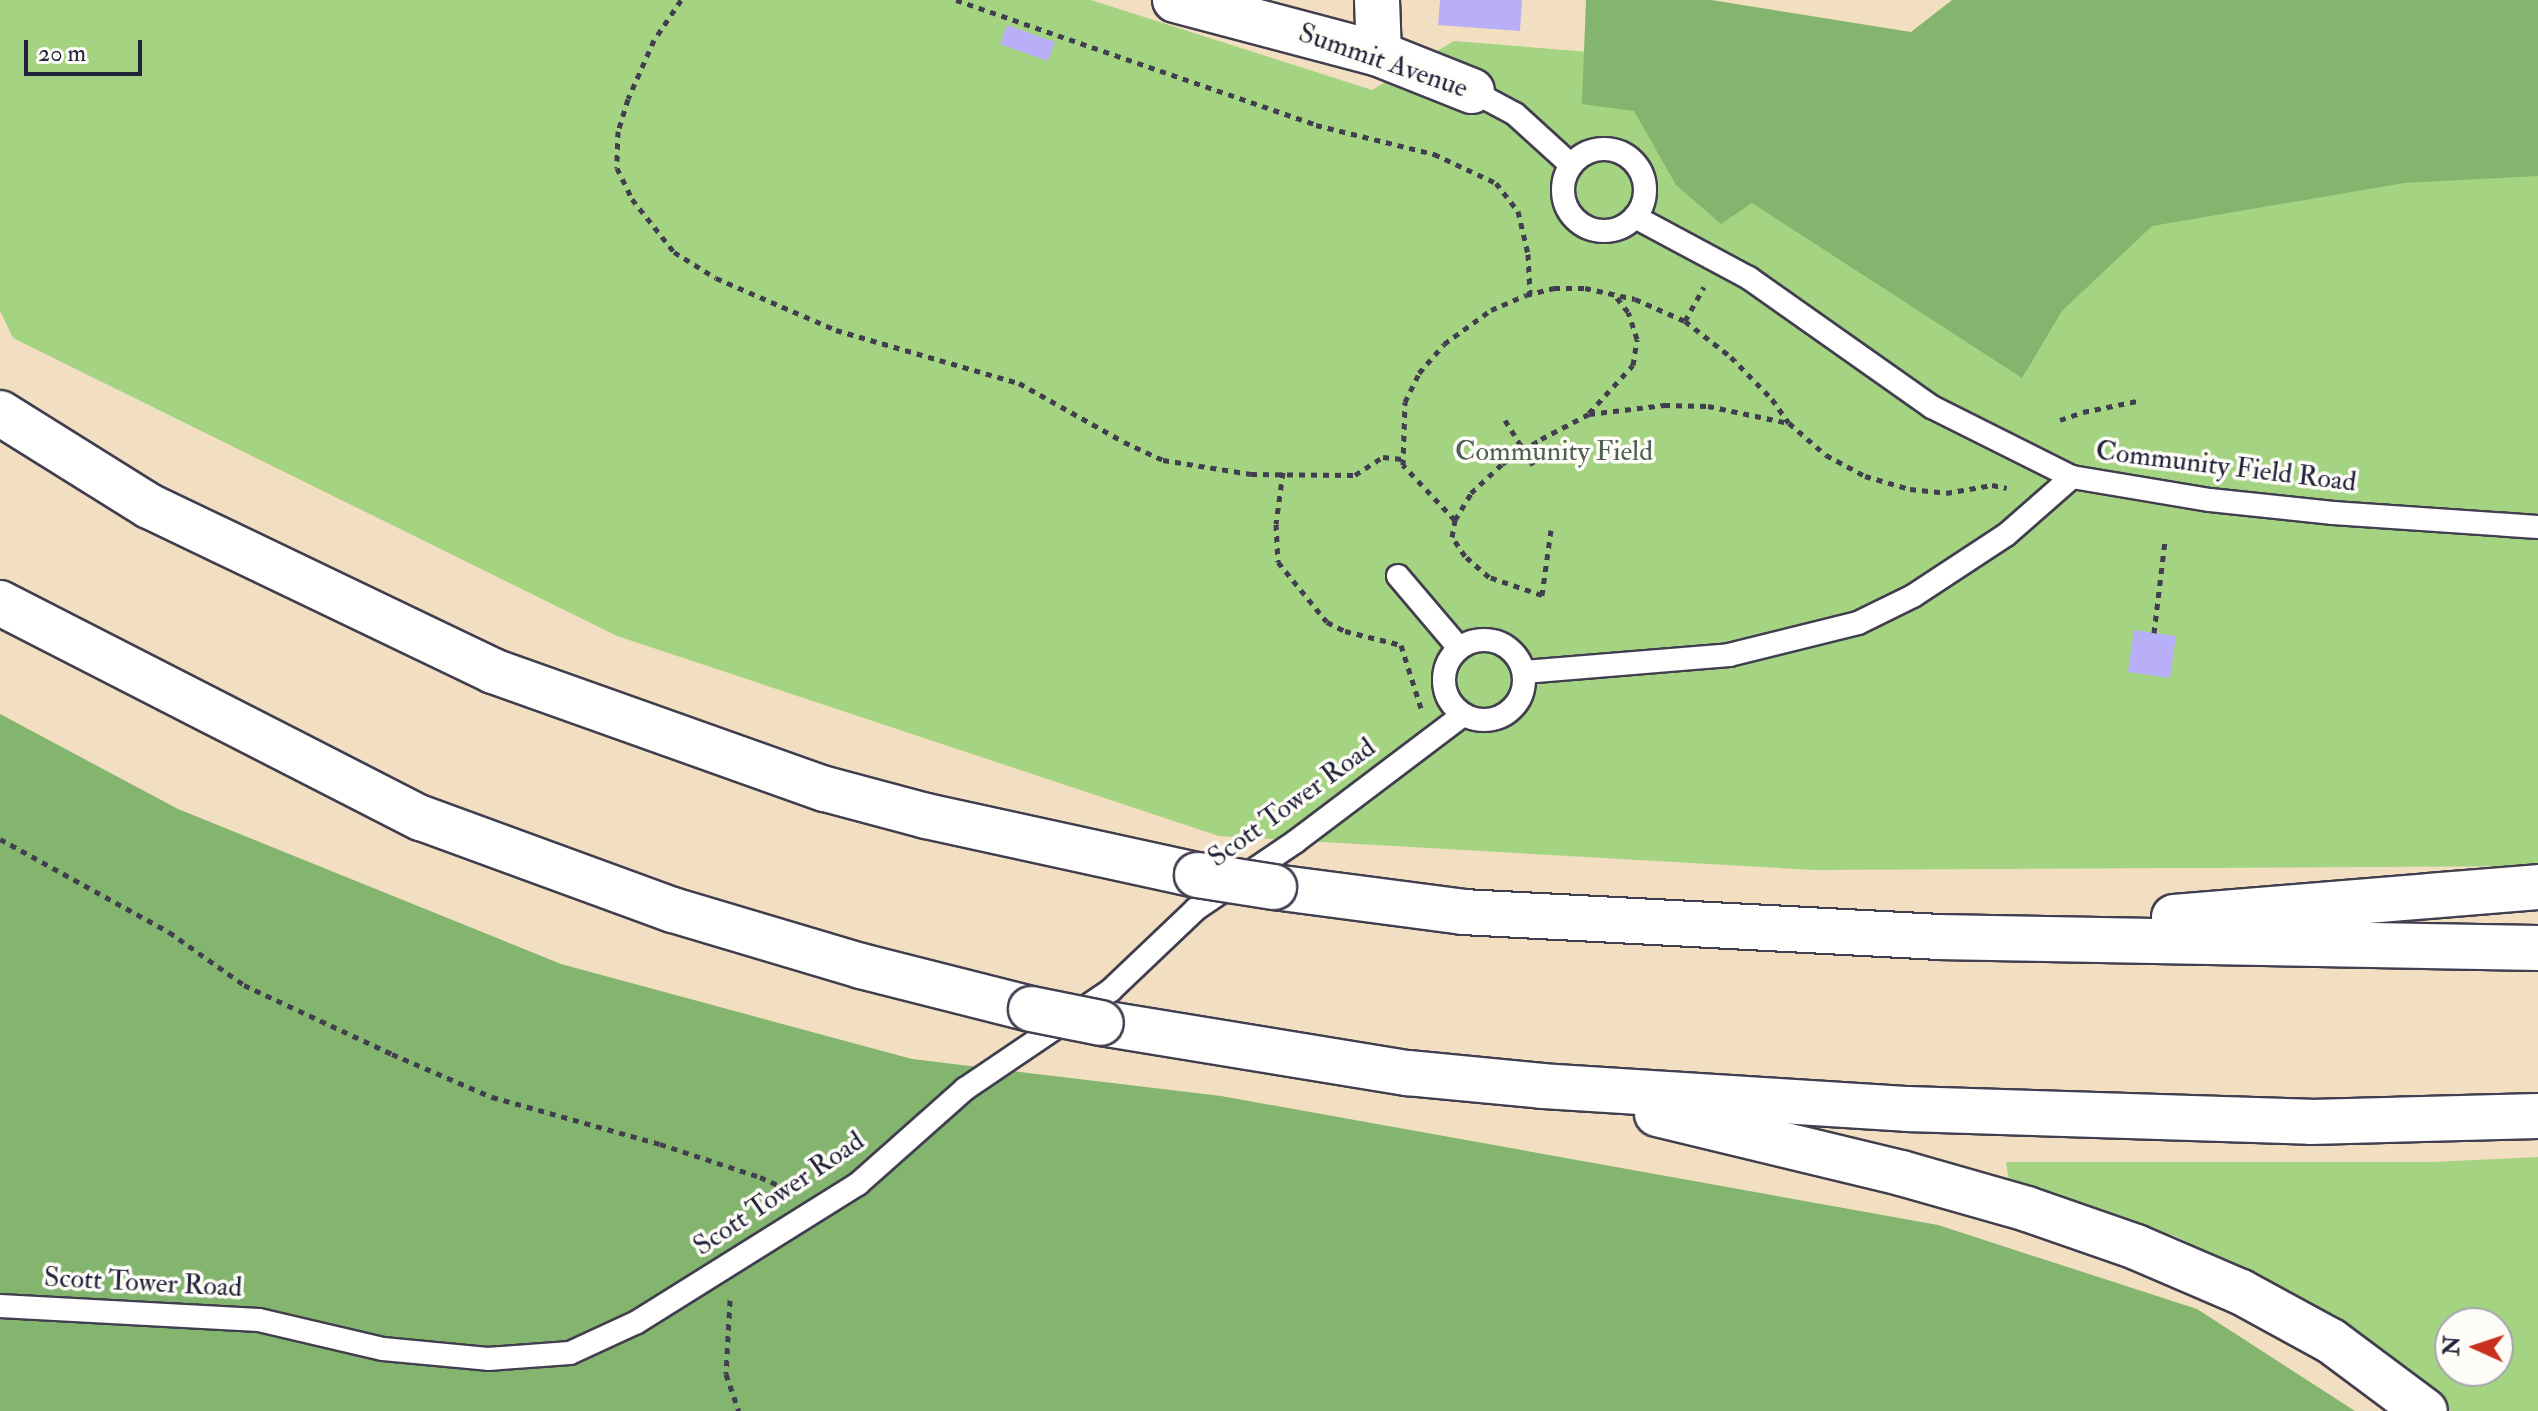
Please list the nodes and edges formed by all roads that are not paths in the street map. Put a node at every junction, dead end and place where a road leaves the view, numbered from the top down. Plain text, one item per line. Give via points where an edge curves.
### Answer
1 (1175, 0) edge
2 (1377, 0) edge
3 (1379, 54) junction
4 (1472, 91) joint
5 (1571, 165) junction
6 (1635, 217) junction
7 (0, 413) edge
8 (2072, 477) junction
9 (2538, 527) edge
10 (1398, 576) dead end
11 (0, 603) edge
12 (1459, 648) junction
13 (1524, 672) junction
14 (1463, 715) junction
15 (2538, 887) edge
16 (1937, 937) junction
17 (2538, 948) edge
18 (1542, 1086) junction
19 (2538, 1116) edge
20 (0, 1306) edge
21 (2425, 1411) edge

1 - 3 main road, Summit Avenue
2 - 3 main road
3 - 4 main road, Summit Avenue
4 - 5 lane, Summit Avenue via 1515,114
5 - 6 lane via 1563,182 1572,216 1586,227 1604,231
5 - 6 lane via 1597,149 1627,155 1637,165 1645,191
6 - 8 lane via 1749,278 1932,407
7 - 16 main road, bridge via 149,506 493,671 825,789 970,826 1274,887 1463,912
8 - 9 lane, Community Field Road via 2318,512
8 - 13 lane, Community Field Road via 2006,535 1913,596 1858,623 1729,655
10 - 12 lane
11 - 18 main road, bridge via 421,818 673,910 1031,1009 1408,1073
12 - 13 lane via 1473,641 1505,645
12 - 14 lane via 1444,676 1451,705
13 - 14 lane via 1521,696 1506,715 1492,721
14 - 20 lane, Scott Tower Road via 1196,909 1111,990 965,1089 858,1184 637,1322 570,1353 488,1359 383,1349 259,1320
15 - 16 main road
16 - 17 main road
18 - 19 main road via 1907,1109 2294,1121
18 - 21 main road via 1901,1173 2136,1247 2241,1292 2331,1341

